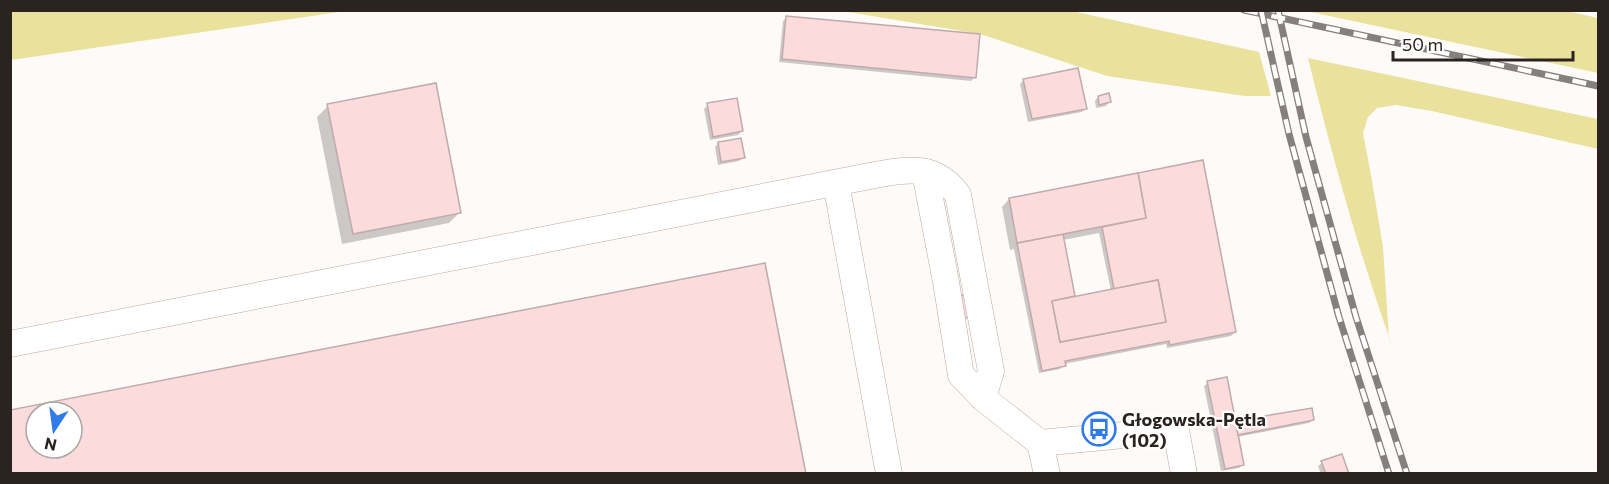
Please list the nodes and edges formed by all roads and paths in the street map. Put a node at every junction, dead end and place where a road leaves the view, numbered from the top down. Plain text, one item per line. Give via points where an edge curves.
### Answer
1 (836, 183) junction
2 (10, 344) edge
3 (1040, 443) junction
4 (889, 474) edge
5 (1047, 474) edge
6 (1184, 474) edge

1 - 2 street
1 - 3 street via 901,170 925,172 960,375
1 - 4 street
3 - 5 street
3 - 6 street via 1176,430

